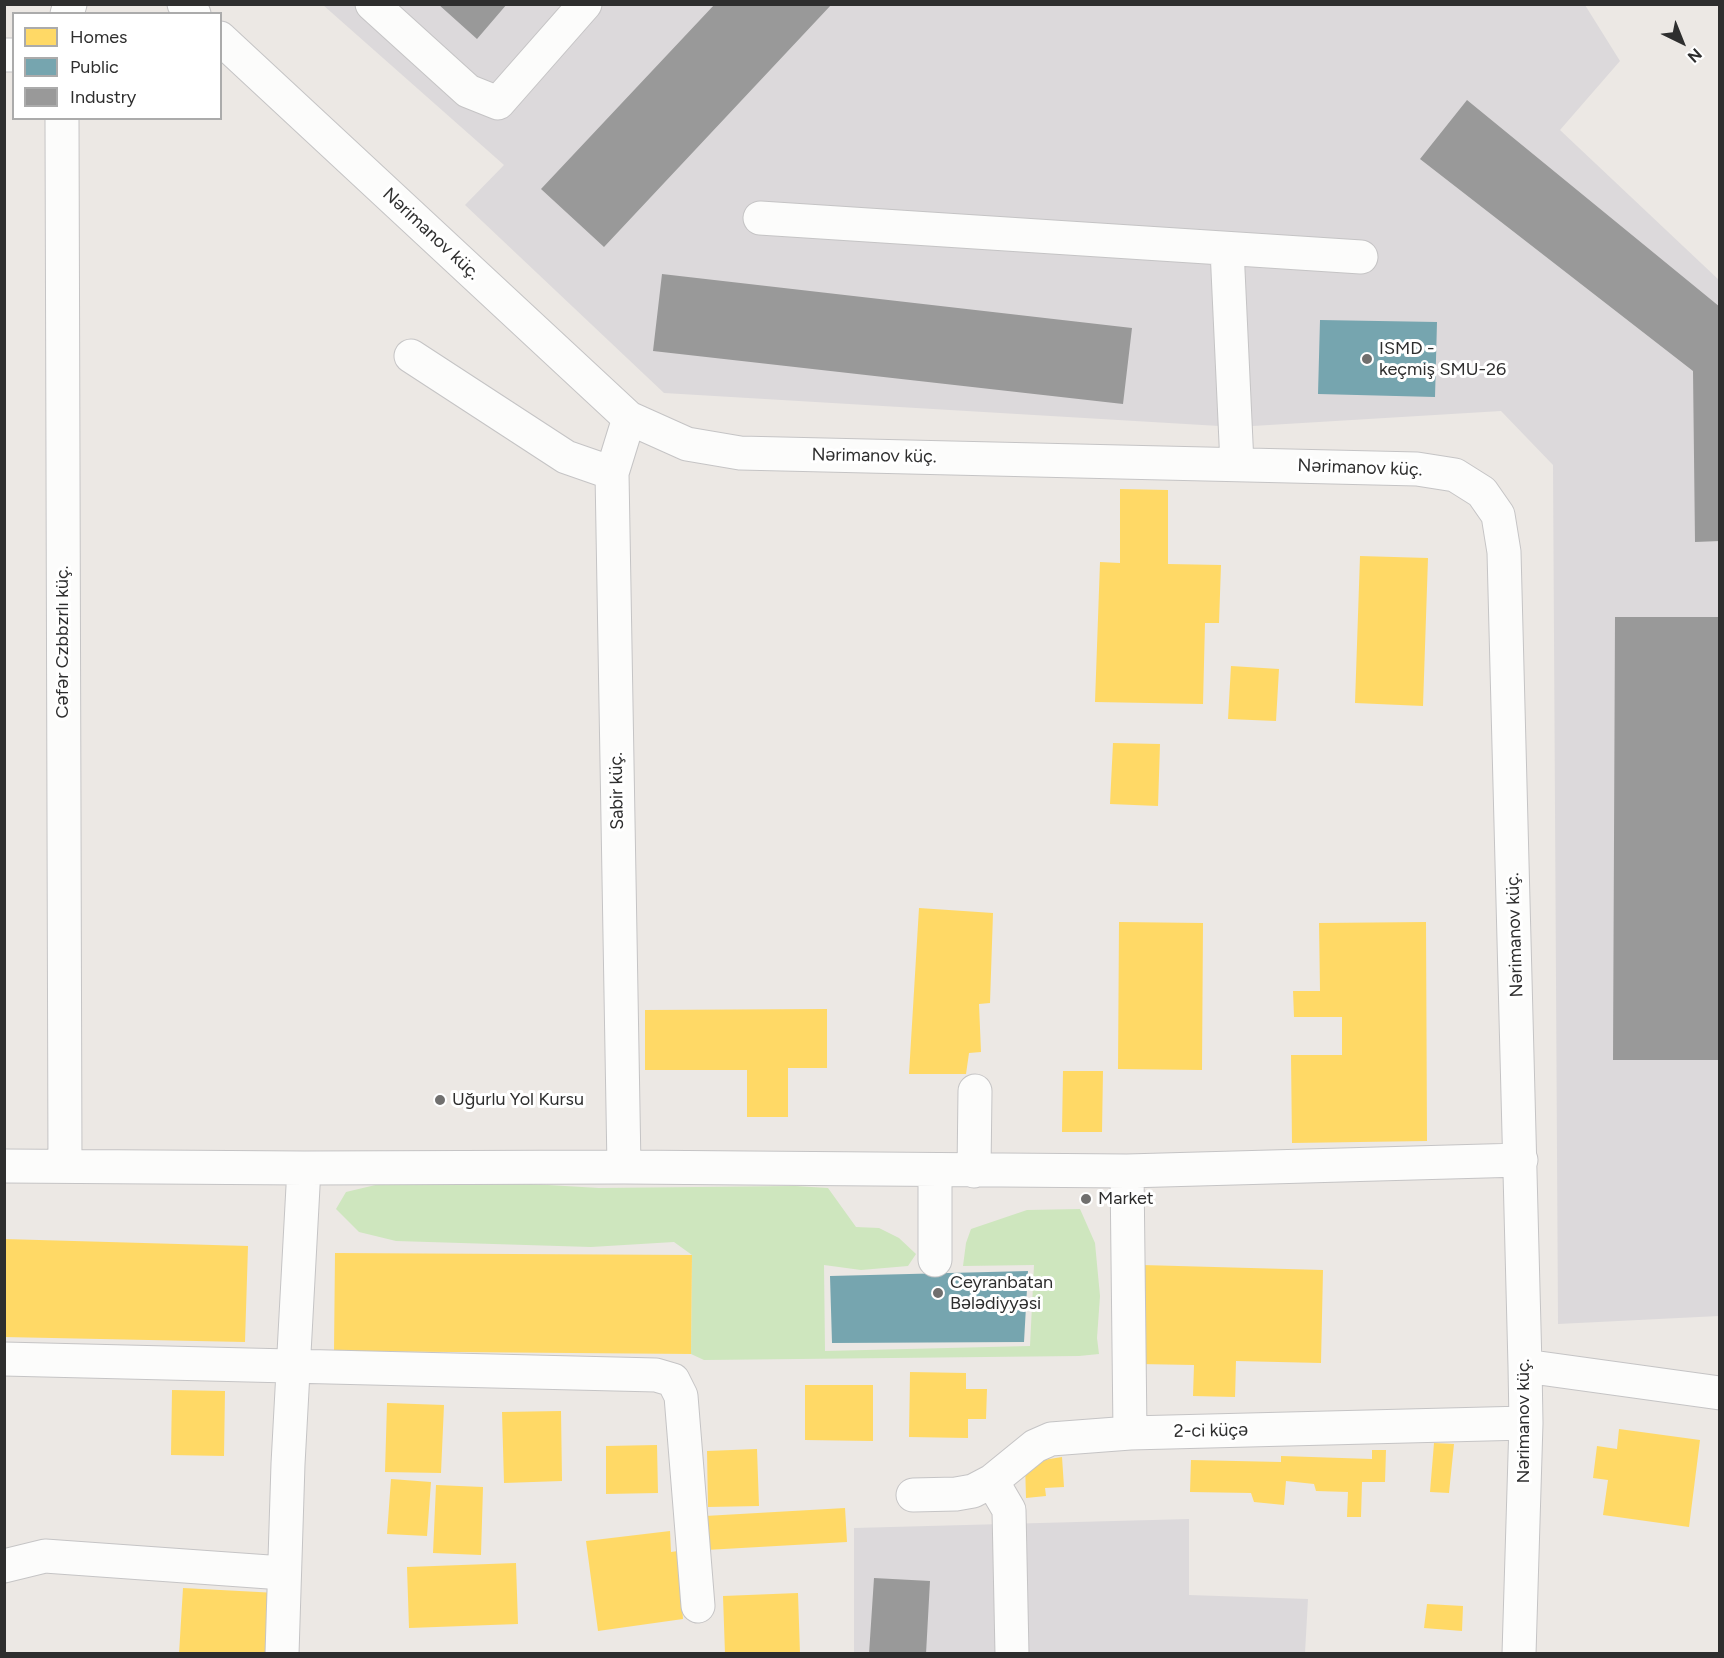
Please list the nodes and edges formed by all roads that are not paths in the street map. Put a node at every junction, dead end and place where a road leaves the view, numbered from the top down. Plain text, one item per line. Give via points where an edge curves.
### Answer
1 (372, 4) edge
2 (585, 4) edge
3 (222, 40) edge
4 (62, 120) edge
5 (760, 218) dead end
6 (1227, 249) junction
7 (1360, 257) dead end
8 (411, 356) dead end
9 (629, 418) junction
10 (1237, 464) junction
11 (612, 473) junction
12 (975, 1090) dead end
13 (1521, 1160) junction
14 (4, 1166) edge
15 (65, 1166) junction
16 (624, 1167) junction
17 (304, 1168) junction
18 (935, 1171) junction
19 (974, 1171) junction
20 (1127, 1172) junction
21 (935, 1260) dead end
22 (4, 1359) edge
23 (293, 1366) junction
24 (1525, 1366) junction
25 (1719, 1393) edge
26 (1526, 1423) junction
27 (1130, 1433) junction
28 (992, 1481) junction
29 (913, 1495) dead end
30 (4, 1566) edge
31 (283, 1573) junction
32 (698, 1606) dead end
33 (282, 1653) edge
34 (1012, 1653) edge
35 (1519, 1653) edge

1 - 2 street via 468,91 498,104
3 - 9 street, Nərimanov küç.
4 - 15 street, Cəfər Czbbzrlı küç.
5 - 6 street
6 - 7 street
6 - 10 street
8 - 11 street via 566,457
9 - 10 street, Nərimanov küç. via 687,444 740,453
9 - 11 street, Sabir küç.
10 - 13 street, Nərimanov küç. via 1417,468 1455,475 1482,492 1498,515 1504,564
11 - 16 street, Sabir küç.
12 - 19 street
13 - 20 street
13 - 24 street, Nərimanov küç.
14 - 15 street
15 - 17 street
16 - 17 street
16 - 18 street
17 - 23 street
18 - 19 street
18 - 21 street
19 - 20 street
20 - 27 street
22 - 23 street
23 - 31 street
23 - 32 street via 656,1375 673,1380 681,1396
24 - 25 street
24 - 26 street, Nərimanov küç.
26 - 27 street, 2-ci küçə
26 - 35 street, Nərimanov küç.
27 - 28 street, 2-ci küçə via 1052,1439 1035,1446
28 - 29 street, 2-ci küçə via 973,1491
28 - 34 street via 1009,1510
30 - 31 street via 45,1556
31 - 33 street

